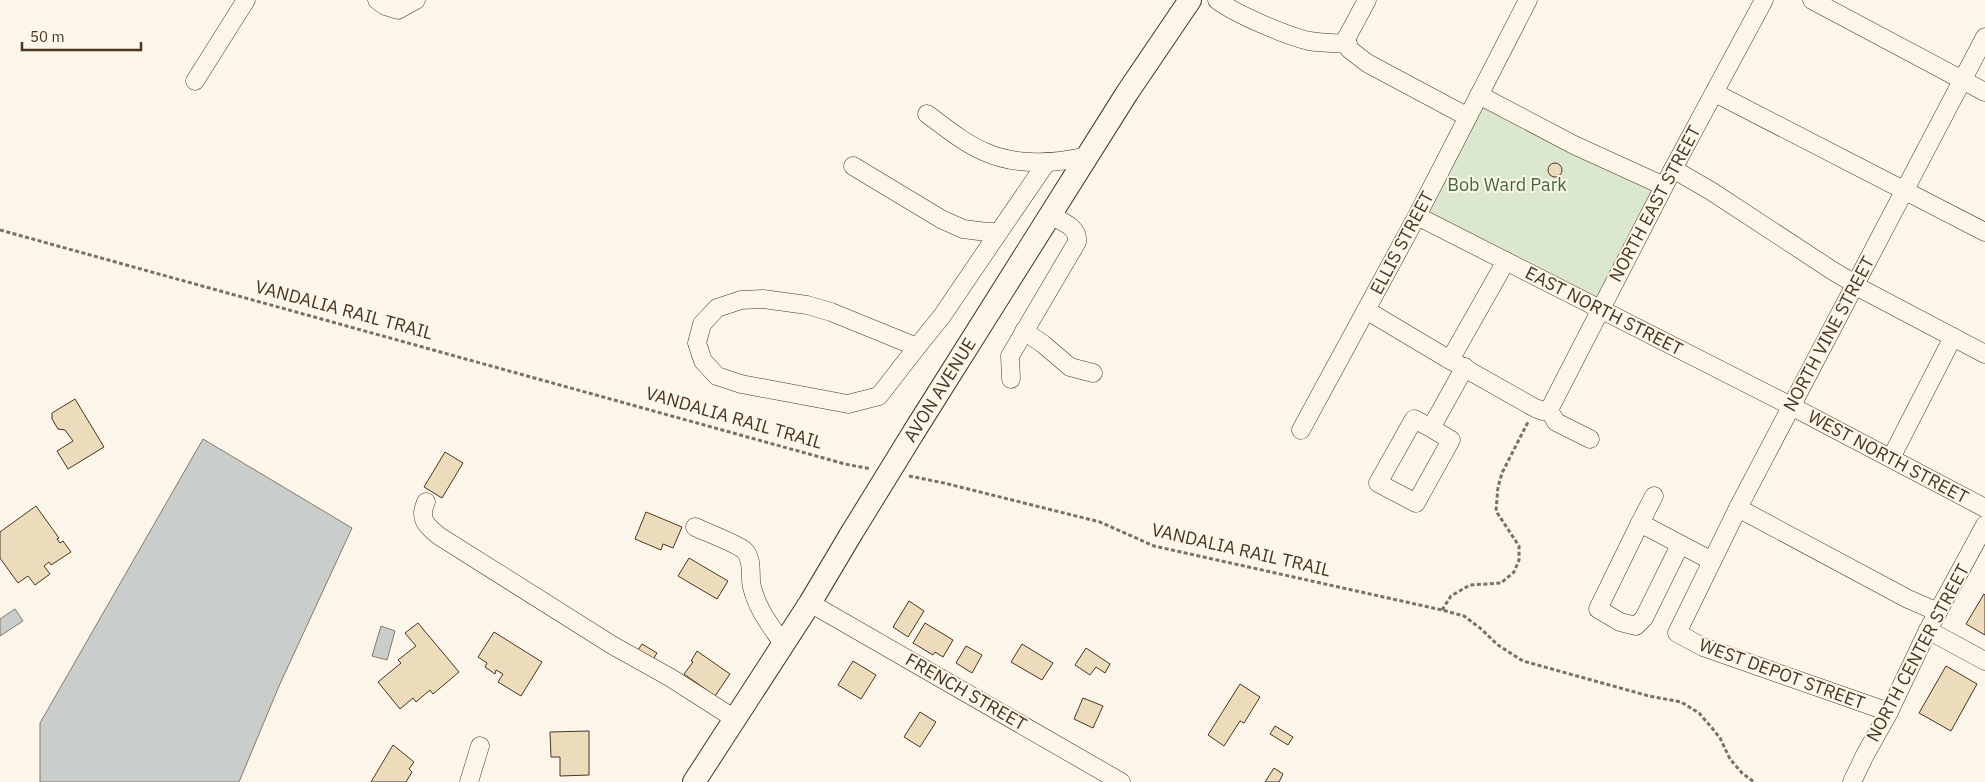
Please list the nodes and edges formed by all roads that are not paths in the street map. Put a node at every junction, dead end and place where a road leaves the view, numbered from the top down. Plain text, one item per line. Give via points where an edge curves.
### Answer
1 (246, 0) edge
2 (376, 0) edge
3 (416, 0) edge
4 (1190, 0) edge
5 (1217, 0) edge
6 (1367, 0) edge
7 (1528, 0) edge
8 (1764, 0) edge
9 (1812, 0) edge
10 (1985, 37) edge
11 (1348, 44) junction
12 (1962, 80) junction
13 (196, 81) dead end
14 (1985, 92) edge
15 (1715, 93) junction
16 (1479, 95) junction
17 (928, 114) dead end
18 (1468, 117) junction
19 (1087, 156) junction
20 (1047, 162) junction
21 (853, 166) dead end
22 (1673, 169) junction
23 (1664, 186) junction
24 (1904, 190) junction
25 (1050, 214) junction
26 (1418, 216) junction
27 (999, 232) junction
28 (1985, 232) edge
29 (1506, 260) junction
30 (1855, 284) junction
31 (1600, 309) junction
32 (1366, 310) junction
33 (1024, 331) junction
34 (1953, 337) junction
35 (917, 347) junction
36 (1985, 354) edge
37 (1458, 364) junction
38 (1093, 373) dead end
39 (1011, 379) dead end
40 (1791, 406) junction
41 (1549, 410) junction
42 (1431, 428) junction
43 (1301, 430) dead end
44 (1590, 439) dead end
45 (1891, 458) junction
46 (1654, 496) dead end
47 (426, 502) dead end
48 (1738, 508) junction
49 (1985, 508) edge
50 (1640, 523) junction
51 (1985, 525) edge
52 (695, 527) dead end
53 (1680, 545) junction
54 (1712, 562) junction
55 (810, 602) junction
56 (1938, 612) junction
57 (1928, 630) junction
58 (1676, 633) joint
59 (784, 644) junction
60 (1985, 661) edge
61 (1889, 712) junction
62 (735, 719) junction
63 (480, 746) dead end
64 (469, 782) edge
65 (694, 782) edge
66 (1122, 782) edge
67 (1852, 782) edge

1 - 13 street
2 - 3 street via 398,10
4 - 19 main road, AVON AVENUE
5 - 11 street via 1296,37
6 - 11 street via 1346,39
7 - 16 street, ELLIS STREET
8 - 15 street, NORTH EAST STREET
9 - 12 street
10 - 12 street, NORTH VINE STREET
11 - 18 street via 1368,63
12 - 14 street
12 - 24 street, NORTH VINE STREET
15 - 22 street, NORTH EAST STREET
15 - 24 street
16 - 18 street, ELLIS STREET
16 - 23 street via 1574,145
17 - 20 street via 986,153 1009,159
18 - 26 street, ELLIS STREET
19 - 20 street via 1065,162
19 - 25 main road, AVON AVENUE
20 - 27 street
21 - 27 street via 963,229
22 - 23 street, NORTH EAST STREET
22 - 30 street
23 - 31 street, NORTH EAST STREET
24 - 28 street
24 - 30 street, NORTH VINE STREET
25 - 33 street via 1078,235
25 - 55 main road, AVON AVENUE, bridge
26 - 29 street, EAST NORTH STREET
26 - 32 street, ELLIS STREET
27 - 35 street
29 - 31 street, EAST NORTH STREET
29 - 37 street
30 - 34 street
30 - 40 street, NORTH VINE STREET
31 - 40 street, EAST NORTH STREET
31 - 41 street, NORTH EAST STREET
32 - 37 street
32 - 43 street, ELLIS STREET
33 - 38 street via 1070,367
33 - 39 street via 1010,356
34 - 36 street
34 - 45 street
35 - 35 street via 879,396 848,404 741,384 717,376 703,361 697,343 702,324 717,308 741,300 763,299 832,312
37 - 41 street via 1535,408
37 - 42 street
40 - 45 street, WEST NORTH STREET
40 - 48 street, NORTH VINE STREET
41 - 44 street via 1556,422
42 - 42 street via 1452,440 1416,503 1378,483 1414,419
45 - 49 street, WEST NORTH STREET
46 - 50 street
47 - 62 street via 422,515 424,524 440,536
48 - 54 street, NORTH VINE STREET
48 - 56 street
50 - 53 street
50 - 53 street via 1598,608 1620,622 1636,626 1644,618
51 - 56 street, NORTH CENTER STREET
52 - 59 street via 744,550 749,558 756,601
53 - 54 street
54 - 58 street, NORTH VINE STREET
55 - 59 main road, AVON AVENUE
55 - 66 street, FRENCH STREET
56 - 57 street, NORTH CENTER STREET
57 - 60 street
57 - 61 street, NORTH CENTER STREET
58 - 61 street, WEST DEPOT STREET via 1702,647
59 - 62 main road, AVON AVENUE
61 - 67 street, NORTH CENTER STREET
62 - 65 main road, AVON AVENUE
63 - 64 street

